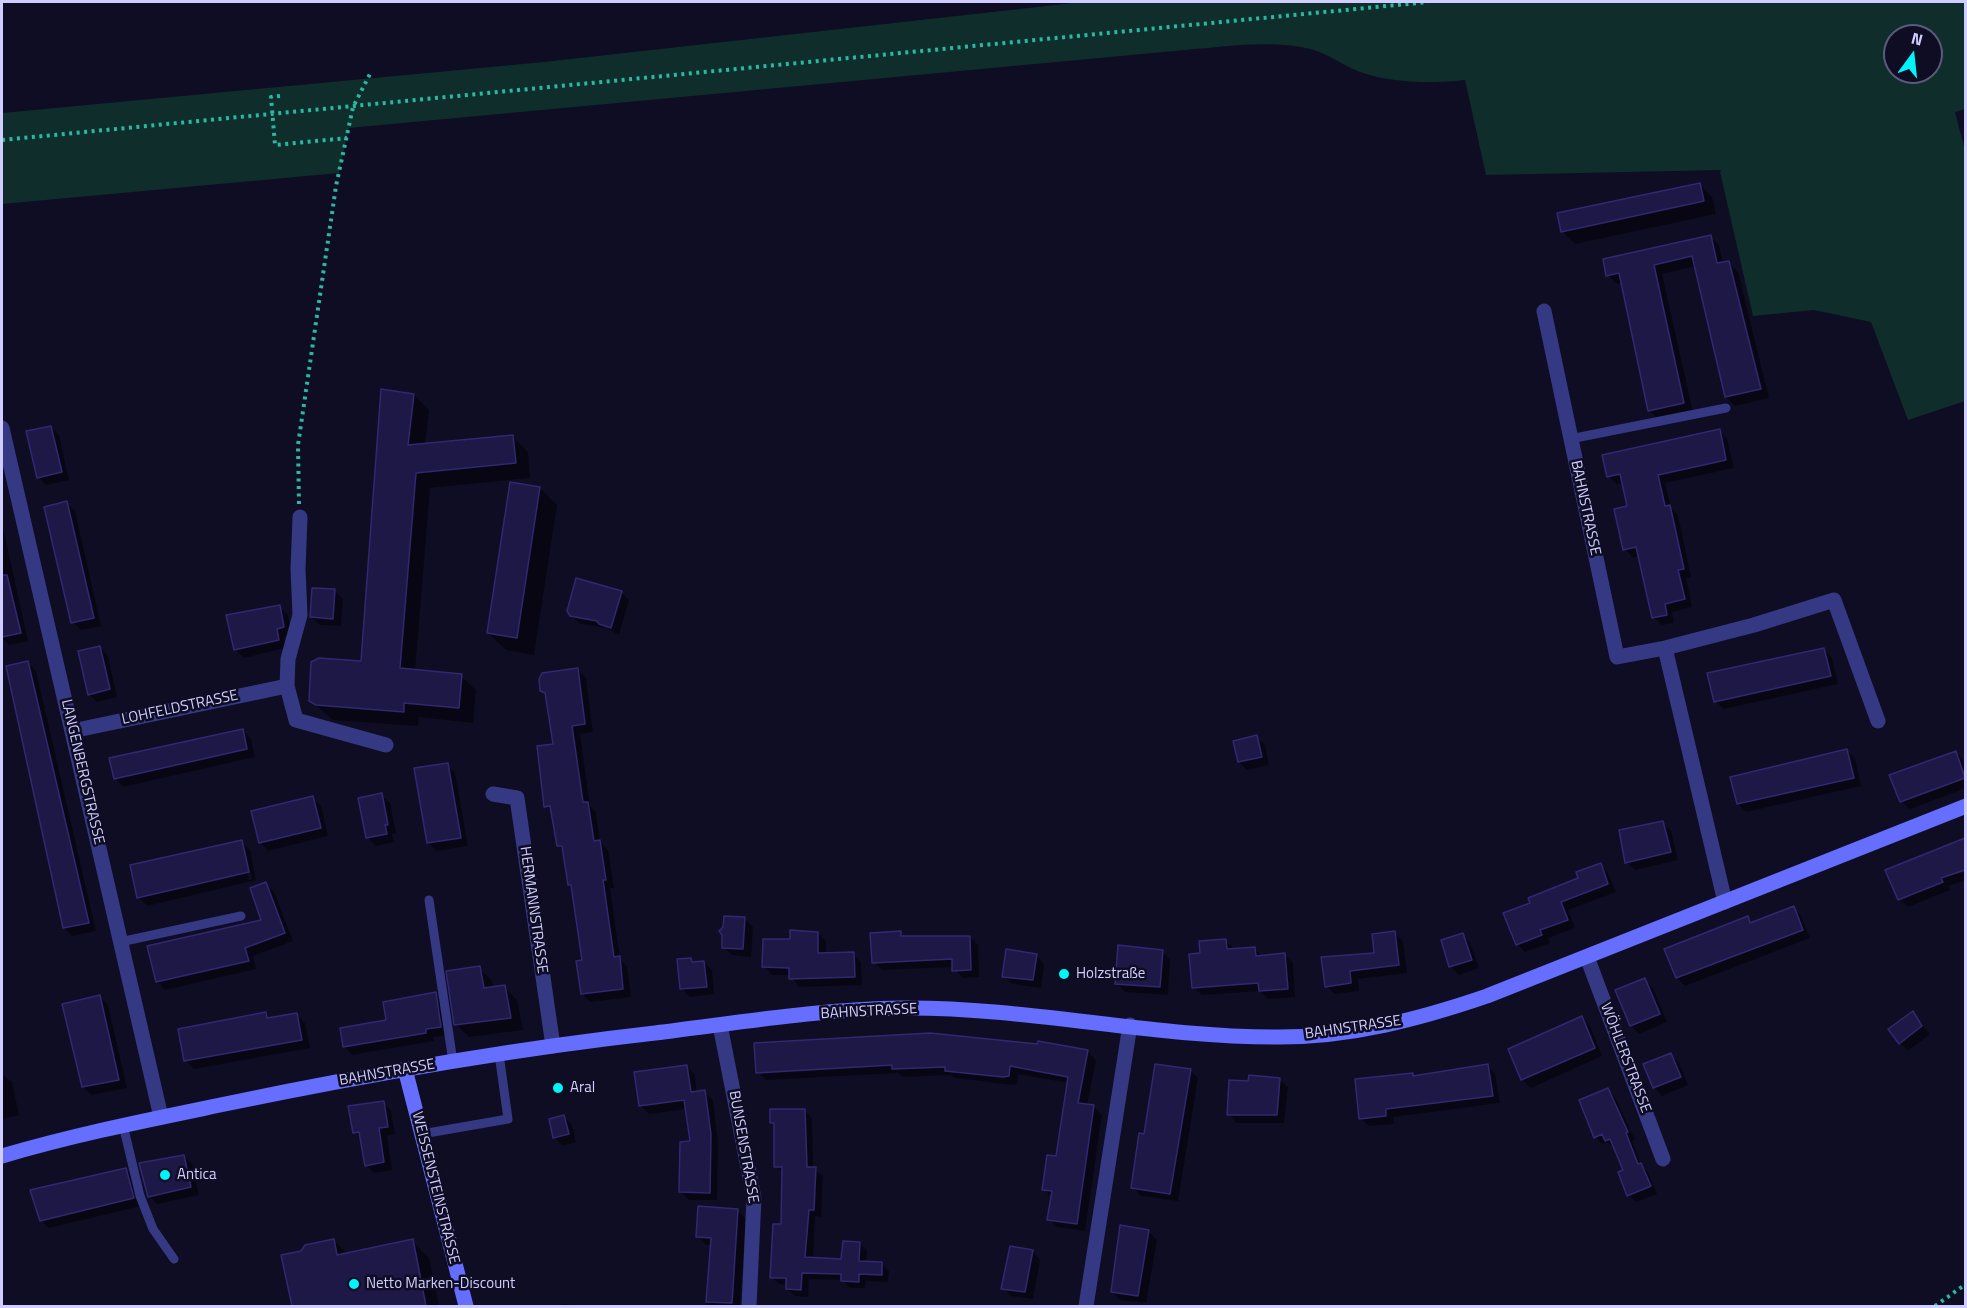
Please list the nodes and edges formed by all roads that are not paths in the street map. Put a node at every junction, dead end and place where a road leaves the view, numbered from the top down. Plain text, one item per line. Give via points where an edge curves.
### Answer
1 (1544, 311) dead end
2 (1726, 408) dead end
3 (2, 428) edge
4 (1570, 439) junction
5 (300, 517) road end
6 (1665, 648) junction
7 (287, 686) junction
8 (1878, 722) dead end
9 (72, 731) junction
10 (386, 745) dead end
11 (493, 794) dead end
12 (1965, 806) edge
13 (429, 900) dead end
14 (1725, 902) junction
15 (241, 916) dead end
16 (120, 942) junction
17 (1587, 957) junction
18 (720, 1025) junction
19 (1130, 1025) junction
20 (553, 1046) junction
21 (499, 1054) junction
22 (453, 1062) junction
23 (405, 1069) junction
24 (160, 1117) junction
25 (123, 1125) junction
26 (422, 1134) junction
27 (2, 1156) edge
28 (1664, 1159) dead end
29 (174, 1259) dead end
30 (466, 1306) edge
31 (749, 1306) edge
32 (1086, 1306) edge

1 - 4 street, BAHNSTRASSE
2 - 4 lane
3 - 9 street, LANGENBERGSTRASSE
4 - 6 street, BAHNSTRASSE via 1617,657
5 - 7 street via 300,615 288,659
6 - 8 street, BAHNSTRASSE via 1834,600
6 - 14 street
7 - 9 street, LOHFELDSTRASSE
7 - 10 street via 296,720
9 - 16 street, LANGENBERGSTRASSE
11 - 20 street, HERMANNSTRASSE via 517,798
12 - 14 main road, BAHNSTRASSE
13 - 22 lane
14 - 17 main road, BAHNSTRASSE
15 - 16 lane
16 - 24 street, LANGENBERGSTRASSE
17 - 19 main road, BAHNSTRASSE via 1443,1011 1350,1032 1282,1037
17 - 28 street, WÖHLERSTRASSE
18 - 19 main road, BAHNSTRASSE via 904,1008 1020,1013
18 - 20 main road, BAHNSTRASSE
18 - 31 street, BUNSENSTRASSE via 754,1198
19 - 32 street
20 - 21 main road, BAHNSTRASSE
21 - 22 main road, BAHNSTRASSE
21 - 26 lane via 508,1119
22 - 23 main road, BAHNSTRASSE
23 - 24 main road, BAHNSTRASSE
23 - 26 main road, WEISSENSTEINSTRASSE
24 - 25 main road, BAHNSTRASSE
25 - 27 main road, BAHNSTRASSE
25 - 29 lane via 140,1196 153,1229
26 - 30 main road, WEISSENSTEINSTRASSE

